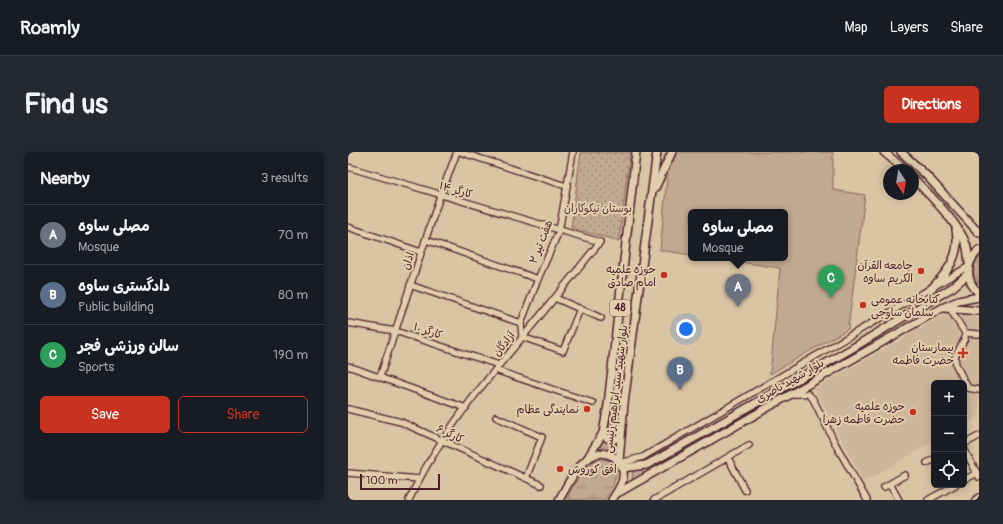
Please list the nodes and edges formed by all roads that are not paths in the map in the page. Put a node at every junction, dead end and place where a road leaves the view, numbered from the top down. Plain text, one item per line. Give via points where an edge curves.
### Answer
1 (459, 152) edge
2 (573, 152) edge
3 (636, 152) edge
4 (656, 152) edge
5 (672, 152) edge
6 (884, 152) edge
7 (901, 152) edge
8 (898, 164) edge
9 (348, 168) edge
10 (919, 184) edge
11 (566, 186) junction
12 (651, 195) junction
13 (440, 196) junction
14 (966, 221) junction
15 (348, 227) edge
16 (956, 228) junction
17 (979, 228) edge
18 (559, 231) junction
19 (979, 233) edge
20 (426, 240) junction
21 (979, 250) edge
22 (422, 252) junction
23 (969, 264) junction
24 (968, 274) junction
25 (538, 279) junction
26 (410, 285) junction
27 (930, 290) junction
28 (979, 293) edge
29 (979, 297) edge
30 (555, 298) junction
31 (942, 308) junction
32 (950, 308) junction
33 (580, 309) junction
34 (979, 311) edge
35 (601, 318) dead end
36 (348, 323) edge
37 (521, 323) junction
38 (395, 331) junction
39 (965, 333) junction
40 (979, 334) edge
41 (522, 337) junction
42 (499, 365) junction
43 (348, 366) edge
44 (495, 370) junction
45 (380, 377) junction
46 (979, 390) edge
47 (788, 395) junction
48 (593, 403) dead end
49 (466, 408) junction
50 (348, 409) edge
51 (496, 417) dead end
52 (603, 433) junction
53 (620, 436) junction
54 (979, 436) edge
55 (442, 441) junction
56 (967, 442) edge
57 (749, 445) dead end
58 (966, 452) edge
59 (728, 458) junction
60 (587, 459) junction
61 (931, 461) edge
62 (927, 463) dead end
63 (620, 464) junction
64 (348, 472) edge
65 (905, 475) dead end
66 (978, 475) edge
67 (526, 478) junction
68 (419, 479) junction
69 (967, 479) edge
70 (890, 484) junction
71 (541, 485) dead end
72 (884, 487) dead end
73 (950, 488) edge
74 (745, 490) dead end
75 (615, 498) edge
76 (979, 498) edge
77 (409, 500) edge
78 (559, 500) edge
79 (654, 500) edge
80 (867, 500) edge
81 (899, 500) edge
82 (928, 500) edge
83 (975, 500) edge

1 - 11 street
1 - 13 street, اذان
2 - 11 street, هفت تیر ۲
3 - 52 main road, بلوار شهید سید ابراهیم رئیسی / 48 via 623,282
4 - 12 main road, بلوار شهید سید ابراهیم رئیسی / 48
5 - 12 main road
6 - 8 main road
7 - 14 main road via 927,176
9 - 13 street, کارگر ۱۴
10 - 16 main road via 941,207
11 - 18 street, هفت تیر ۲
12 - 53 main road, بلوار شهید سید ابراهیم رئیسی / 48
13 - 18 street, کارگر ۱۴
13 - 20 street, اذان
14 - 17 main road
14 - 19 main road
15 - 22 street
16 - 23 main road via 966,245
16 - 27 main road via 957,245 954,260
18 - 25 street, هفت تیر ۲
18 - 30 street, آزادگان via 600,242
20 - 22 street, اذان
20 - 25 street
21 - 23 main road
22 - 26 street, اذان
23 - 24 main road
23 - 27 street
24 - 28 main road via 970,282
24 - 63 main road, بلوار شهید ناصری via 947,291 851,349 654,461 646,465
25 - 37 street, هفت تیر ۲
26 - 37 street
26 - 38 street, اذان
27 - 63 street via 643,457
29 - 31 main road, بلوار شهید ناصری via 958,301
30 - 33 street
30 - 41 street, آزادگان
31 - 32 main road
31 - 47 main road, بلوار شهید ناصری
32 - 34 main road
32 - 39 street
33 - 35 street
33 - 41 street via 563,351
36 - 38 street, کارگر ۱۰
37 - 41 street, هفت تیر ۲
38 - 42 street, کارگر ۱۰
38 - 45 street, اذان
39 - 40 street
39 - 46 street via 955,357 956,365 968,388
41 - 42 street, آزادگان
42 - 44 street, آزادگان
43 - 45 street
44 - 48 street
44 - 49 street, آزادگان
45 - 49 street
47 - 75 main road, بلوار شهید ناصری
47 - 80 street via 808,394 813,399
49 - 55 street, آزادگان
50 - 55 street, کارگر ۶ via 401,422
51 - 67 street via 542,437
52 - 53 main road via 612,440
52 - 60 main road, بلوار شهید سید ابراهیم رئیسی / 48
53 - 63 main road, بلوار شهید سید ابراهیم رئیسی / 48
54 - 56 street
55 - 67 street, کارگر ۶
55 - 68 street, آزادگان
57 - 59 street
58 - 66 street
59 - 74 street
59 - 79 street
60 - 63 main road via 595,454 605,453 614,457
60 - 78 main road, 48
61 - 62 street
63 - 75 main road, 48 via 623,477
64 - 68 street
65 - 70 street
66 - 69 street
67 - 71 street, کارگر ۶
68 - 77 street, آزادگان
70 - 72 street
70 - 81 street
73 - 82 street
76 - 83 street

